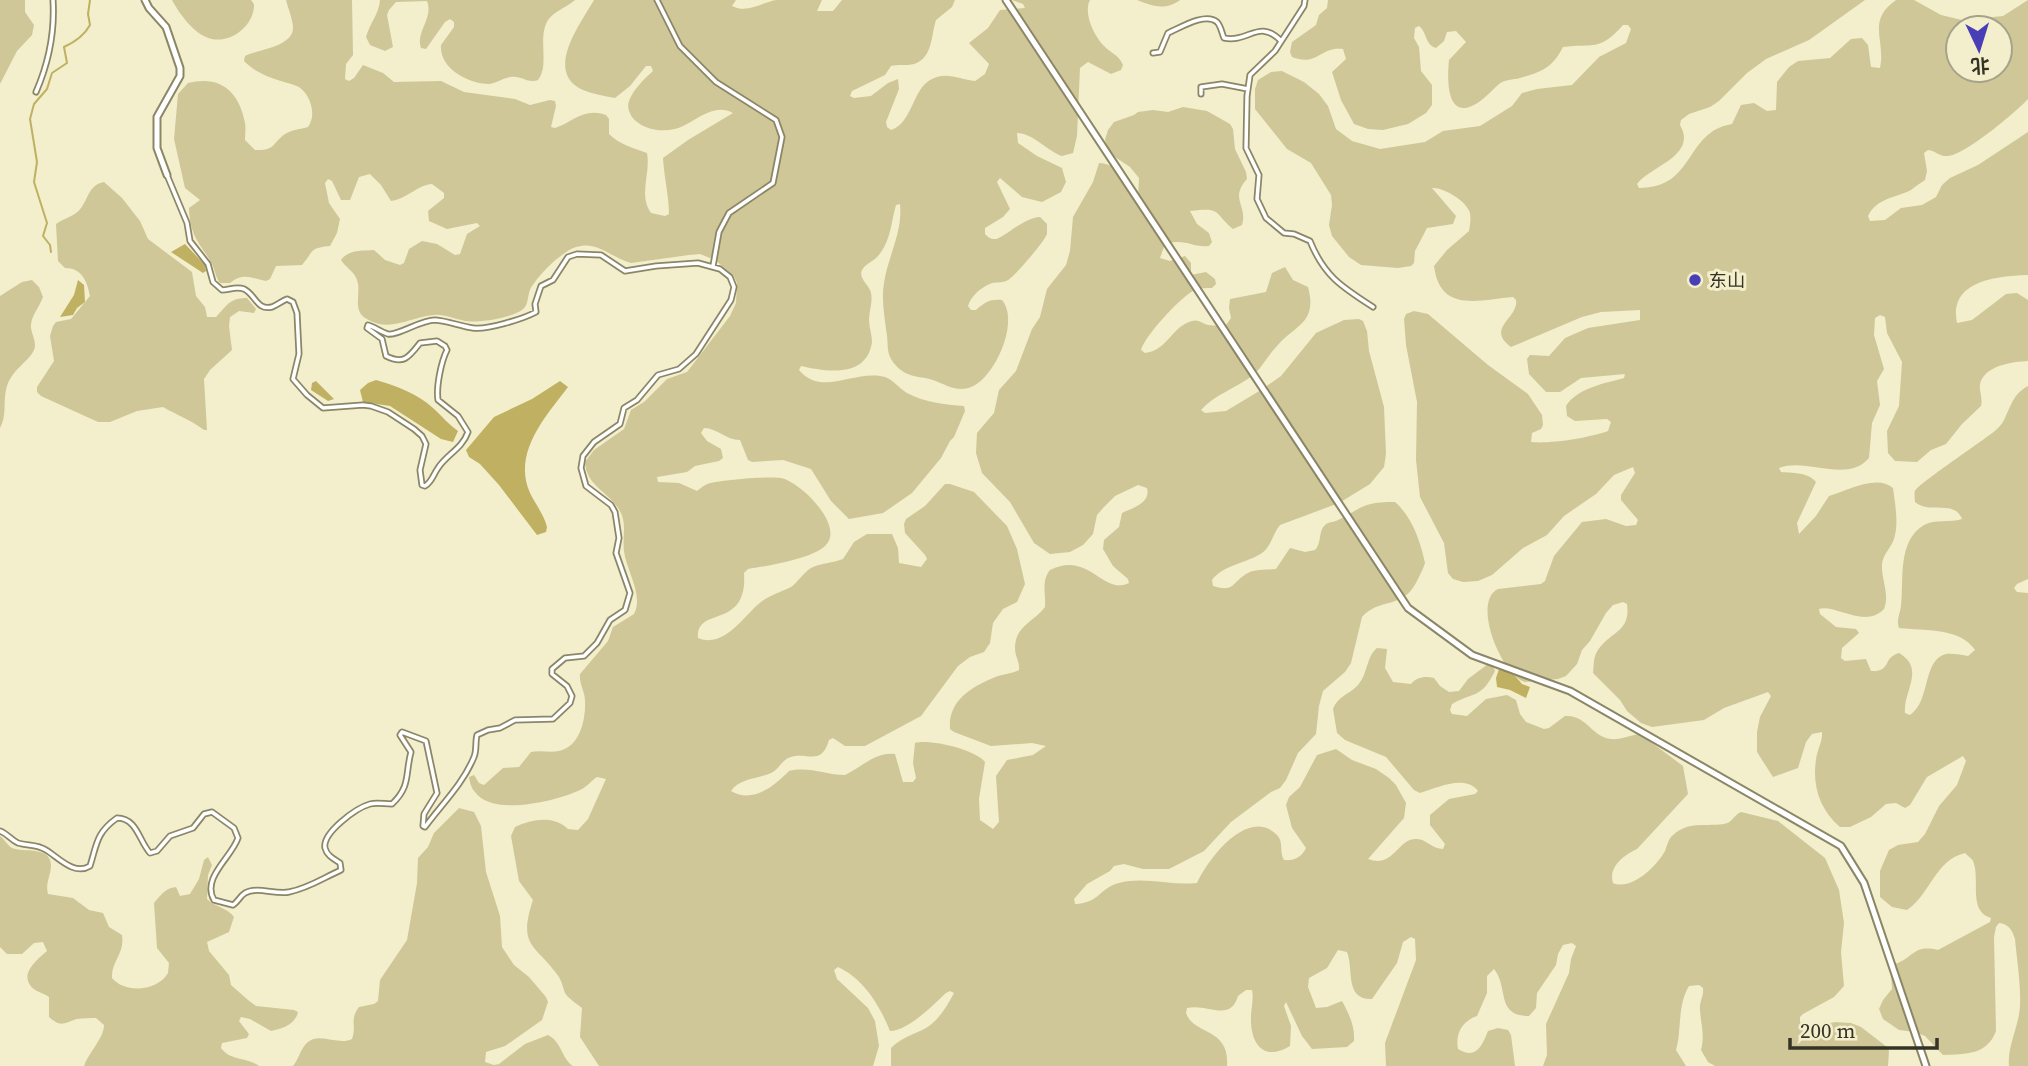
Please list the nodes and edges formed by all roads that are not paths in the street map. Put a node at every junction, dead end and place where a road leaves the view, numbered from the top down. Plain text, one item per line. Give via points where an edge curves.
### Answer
1 (53, 0) edge
2 (145, 0) edge
3 (657, 0) edge
4 (1006, 0) edge
5 (1305, 0) edge
6 (1281, 41) junction
7 (1153, 53) dead end
8 (1248, 89) junction
9 (36, 92) dead end
10 (1201, 94) dead end
11 (167, 175) joint
12 (713, 266) junction
13 (1373, 307) dead end
14 (0, 831) edge
15 (1926, 1066) edge

1 - 9 street via 54,25
2 - 11 street via 166,27 180,68 157,117 157,148
3 - 12 street via 680,46 716,82 776,120 782,138 773,183 729,213 719,232
4 - 15 street via 1408,608 1472,655 1570,691 1841,846 1864,883
5 - 6 street
6 - 7 street via 1264,30 1231,40 1224,38 1214,20 1195,20 1168,33 1160,51
6 - 8 street via 1250,75
8 - 10 street via 1222,84 1201,87
8 - 13 street via 1246,148 1259,175 1256,200 1266,218 1284,233 1310,241 1318,261 1338,285
11 - 12 street via 190,241 208,264 216,287 246,289 264,307 287,299 293,302 299,354 295,382 323,408 380,408 422,436 426,444 419,480 425,486 468,432 458,416 438,400 440,363 447,350 437,341 420,343 405,359 396,361 386,356 383,339 367,326 390,335 433,320 485,329 519,320 536,312 541,286 553,279 568,257 577,254 601,255 625,271 687,262
12 - 14 street via 730,277 733,292 705,342 688,363 658,375 637,400 626,405 620,424 594,442 582,461 586,486 615,512 616,552 630,593 625,610 610,620 584,656 565,658 552,669 572,696 556,717 515,720 477,735 471,762 425,827 424,814 437,793 428,745 402,732 411,752 406,786 392,804 369,804 343,819 325,845 341,870 299,890 251,891 233,905 214,900 215,876 238,838 234,828 212,811 150,853 133,824 117,818 102,831 90,866 83,869 66,865 40,847 17,843

